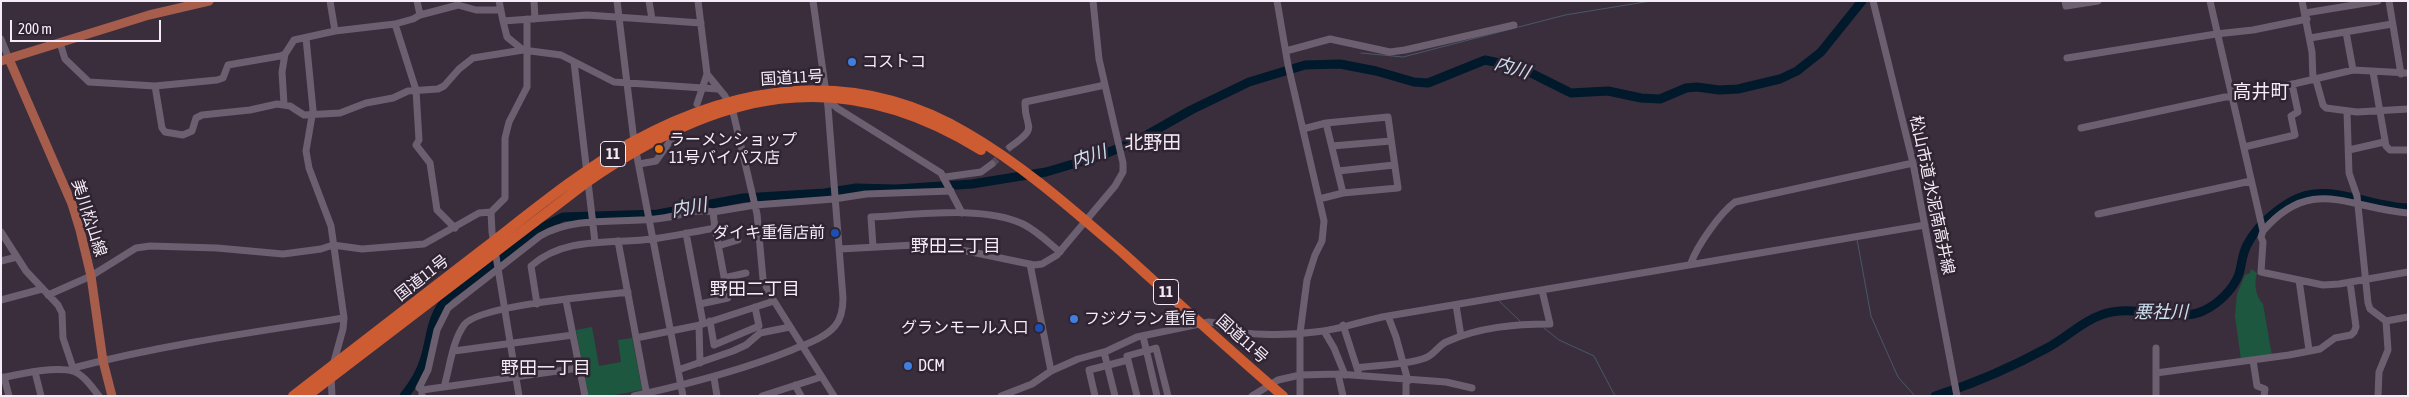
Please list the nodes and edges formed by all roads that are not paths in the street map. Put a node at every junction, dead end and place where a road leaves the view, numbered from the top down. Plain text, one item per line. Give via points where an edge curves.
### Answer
1 (208, 1) edge
2 (330, 1) edge
3 (417, 1) edge
4 (499, 1) edge
5 (534, 1) edge
6 (617, 1) edge
7 (649, 1) edge
8 (698, 1) edge
9 (813, 1) edge
10 (1093, 1) edge
11 (1277, 1) edge
12 (1873, 1) edge
13 (2065, 1) edge
14 (2098, 1) edge
15 (2210, 1) edge
16 (2302, 1) edge
17 (2378, 1) edge
18 (2389, 1) edge
19 (501, 10) junction
20 (420, 15) junction
21 (619, 16) junction
22 (2306, 16) junction
23 (531, 19) junction
24 (652, 19) junction
25 (503, 20) junction
26 (701, 23) junction
27 (395, 24) junction
28 (2392, 24) junction
29 (1514, 25) dead end
30 (335, 31) junction
31 (2346, 32) junction
32 (2219, 33) junction
33 (306, 38) junction
34 (2310, 38) junction
35 (1, 39) edge
36 (60, 42) junction
37 (525, 50) junction
38 (1286, 51) junction
39 (285, 54) junction
40 (2067, 58) dead end
41 (5, 60) edge
42 (574, 62) junction
43 (2353, 70) junction
44 (2373, 72) junction
45 (707, 74) junction
46 (2405, 74) edge
47 (2314, 80) junction
48 (627, 82) junction
49 (2292, 84) junction
50 (1105, 85) junction
51 (155, 86) junction
52 (701, 88) junction
53 (718, 89) junction
54 (416, 90) junction
55 (826, 94) junction
56 (2233, 97) junction
57 (284, 104) junction
58 (697, 104) dead end
59 (730, 104) junction
60 (2408, 109) edge
61 (2346, 112) junction
62 (2380, 112) junction
63 (313, 116) junction
64 (1326, 123) junction
65 (2081, 128) dead end
66 (1303, 129) junction
67 (675, 130) junction
68 (1391, 141) junction
69 (2384, 142) junction
70 (635, 145) junction
71 (1332, 146) junction
72 (1010, 147) tunnel mouth
73 (2244, 147) junction
74 (2349, 150) junction
75 (2408, 150) edge
76 (639, 164) junction
77 (992, 164) tunnel mouth
78 (1913, 164) junction
79 (1394, 165) junction
80 (1338, 171) junction
81 (586, 177) junction
82 (946, 179) junction
83 (2252, 181) junction
84 (950, 190) junction
85 (1343, 193) junction
86 (834, 198) junction
87 (1319, 199) junction
88 (754, 200) junction
89 (2358, 201) junction
90 (491, 212) junction
91 (713, 212) junction
92 (962, 213) junction
93 (2408, 213) edge
94 (2098, 214) dead end
95 (649, 216) junction
96 (592, 218) junction
97 (1083, 223) junction
98 (1924, 225) junction
99 (455, 228) junction
100 (715, 228) junction
101 (2263, 230) junction
102 (1, 232) edge
103 (686, 233) junction
104 (653, 239) junction
105 (738, 240) dead end
106 (618, 241) junction
107 (595, 242) junction
108 (333, 245) junction
109 (718, 246) junction
110 (874, 247) junction
111 (496, 249) junction
112 (840, 249) junction
113 (1060, 252) junction
114 (16, 257) junction
115 (1, 261) edge
116 (1030, 264) junction
117 (1691, 264) junction
118 (499, 266) junction
119 (2408, 272) edge
120 (746, 274) dead end
121 (91, 276) junction
122 (724, 278) junction
123 (2299, 280) junction
124 (2365, 280) junction
125 (2350, 282) junction
126 (42, 290) junction
127 (1542, 290) junction
128 (628, 292) junction
129 (48, 295) junction
130 (1, 300) edge
131 (566, 300) junction
132 (774, 301) junction
133 (537, 304) junction
134 (700, 304) junction
135 (1456, 305) junction
136 (755, 307) junction
137 (506, 308) junction
138 (1388, 316) junction
139 (344, 318) junction
140 (2408, 318) edge
141 (2386, 321) junction
142 (704, 323) junction
143 (1197, 324) junction
144 (1343, 326) junction
145 (790, 327) junction
146 (671, 331) junction
147 (1324, 331) junction
148 (1300, 333) junction
149 (573, 335) junction
150 (1143, 336) junction
151 (1461, 336) junction
152 (636, 338) junction
153 (511, 344) junction
154 (802, 346) junction
155 (2156, 348) dead end
156 (2309, 350) junction
157 (454, 351) junction
158 (1146, 351) junction
159 (1104, 352) junction
160 (103, 360) junction
161 (1128, 360) junction
162 (2252, 360) junction
163 (700, 363) junction
164 (1403, 363) junction
165 (333, 365) junction
166 (1107, 365) junction
167 (579, 368) junction
168 (1357, 368) junction
169 (73, 370) junction
170 (678, 370) junction
171 (1051, 371) junction
172 (35, 372) junction
173 (2156, 373) junction
174 (1300, 375) junction
175 (1341, 375) junction
176 (821, 376) junction
177 (1360, 376) junction
178 (3, 378) edge
179 (516, 378) junction
180 (714, 378) junction
181 (330, 379) junction
182 (1407, 381) junction
183 (681, 385) junction
184 (795, 385) junction
185 (1268, 386) junction
186 (444, 387) junction
187 (1472, 388) dead end
188 (421, 391) edge
189 (647, 394) edge
190 (1956, 395) edge
191 (9, 396) edge
192 (41, 396) edge
193 (99, 396) edge
194 (112, 396) edge
195 (293, 396) edge
196 (307, 396) edge
197 (332, 396) edge
198 (414, 396) edge
199 (519, 396) edge
200 (585, 396) edge
201 (634, 396) edge
202 (683, 396) edge
203 (717, 396) edge
204 (762, 396) edge
205 (801, 396) edge
206 (834, 396) edge
207 (1001, 396) edge
208 (1095, 396) edge
209 (1115, 396) edge
210 (1136, 396) edge
211 (1157, 396) edge
212 (1168, 396) edge
213 (1252, 396) edge
214 (1274, 396) edge
215 (1284, 396) edge
216 (1300, 396) edge
217 (1343, 396) edge
218 (1406, 396) edge
219 (2156, 396) edge
220 (2264, 396) edge
221 (2378, 396) edge

1 - 36 main road
2 - 30 street
3 - 20 street
4 - 19 street
5 - 23 street
6 - 21 street
7 - 24 street
8 - 26 street
9 - 55 street
10 - 50 street
11 - 38 street
12 - 78 street, 松山市道 水泥南高井線
13 - 14 street via 2066,6
15 - 32 street
16 - 22 street
17 - 22 street
18 - 28 street
19 - 20 street via 476,10 458,5
19 - 25 street
20 - 27 street
21 - 23 street
21 - 24 street
21 - 48 street
22 - 32 street via 2253,30
22 - 34 street
23 - 25 street
23 - 37 street
24 - 26 street
25 - 37 street via 507,37
26 - 45 street
27 - 30 street
27 - 54 street
28 - 31 street
28 - 46 street
29 - 38 street via 1390,52 1330,39
30 - 33 street
31 - 34 street
31 - 43 street
32 - 40 street
32 - 56 street
33 - 39 street via 294,40
33 - 63 street
34 - 47 street
35 - 41 street
36 - 41 main road
36 - 51 street via 65,59 89,82
37 - 42 street via 561,55
37 - 54 street via 473,58 459,68 444,86
37 - 90 street via 527,87 509,122 505,138 505,198
38 - 66 street
39 - 51 street via 228,66 223,78 217,80
39 - 57 street via 282,72
41 - 121 main road, 美川松山線 via 72,204
42 - 48 street via 614,82
42 - 81 street
43 - 44 street
43 - 47 street
44 - 46 street
44 - 62 street
45 - 52 street
45 - 53 street
47 - 49 street
47 - 61 street via 2322,105
48 - 52 street
48 - 70 street
49 - 56 street
49 - 73 street via 2298,112 2291,116 2295,135
50 - 72 street via 1025,102 1029,131
50 - 97 street via 1123,172 1120,180
51 - 57 street via 162,128 177,135 188,134 196,118 202,115
52 - 53 street
52 - 58 street
53 - 59 street
54 - 63 street via 340,113
54 - 99 street via 419,140 416,145 430,163 437,210
55 - 59 highway, 国道11号 / 11 via 776,91
55 - 82 street via 837,108
55 - 86 street
55 - 97 highway, 国道11号 / 11 via 866,94 947,122 1044,190
56 - 65 street
56 - 73 street
57 - 63 street via 296,112
59 - 67 highway, 国道11号 / 11
59 - 70 highway, 国道11号 / 11 via 703,109
59 - 88 street
60 - 62 street
61 - 62 street
61 - 74 street
62 - 69 street
63 - 108 street via 306,151 309,168 326,208
64 - 66 street
64 - 68 street via 1388,117
64 - 71 street
66 - 87 street
67 - 70 highway, 国道11号 / 11
67 - 76 street via 656,161
68 - 71 street
68 - 79 street
69 - 74 street
69 - 75 street via 2390,150
70 - 76 street
70 - 81 highway, 国道11号 / 11
71 - 80 street
73 - 83 street
74 - 89 street via 2349,173
76 - 95 street
77 - 82 street via 981,172
78 - 98 street, 松山市道 水泥南高井線
78 - 117 street via 1735,202 1695,252
79 - 80 street
79 - 85 street via 1398,188
80 - 85 street
81 - 96 street
81 - 111 highway, 国道11号 / 11
82 - 84 street
83 - 94 street
83 - 101 street
84 - 86 street
84 - 92 street
85 - 87 street
86 - 88 street
86 - 112 street
87 - 148 street via 1324,221 1322,241 1307,280
88 - 91 street
88 - 132 street via 763,279
89 - 93 street
89 - 101 street via 2306,199 2286,208
89 - 124 street
90 - 99 street via 479,213
90 - 111 street
91 - 95 street
91 - 100 street
92 - 110 street via 871,217
92 - 113 street via 1022,224
95 - 96 street
95 - 104 street
96 - 107 street
96 - 118 street via 547,232
97 - 113 street
97 - 143 highway, 国道11号 / 11
98 - 117 street
98 - 190 street, 松山市道 水泥南高井線
99 - 108 street via 424,244 362,249
100 - 103 street
100 - 109 street
101 - 123 street via 2261,272
102 - 114 street
103 - 104 street
103 - 134 street
104 - 106 street
104 - 146 street
105 - 109 street
106 - 107 street
106 - 128 street
107 - 133 street via 560,248 531,266
108 - 121 street via 283,254 150,246 136,248
108 - 139 street
109 - 122 street
110 - 112 street
110 - 116 street via 933,244
111 - 118 street
111 - 165 highway, 国道11号 / 11
111 - 181 highway, 国道11号 / 11
112 - 154 street via 841,317 828,332
113 - 116 street via 1048,262
114 - 115 street
114 - 126 street
116 - 171 street
117 - 127 street
118 - 137 street
118 - 188 street via 455,301 443,315
119 - 124 street
120 - 122 street
121 - 129 street
121 - 160 main road, 美川松山線
122 - 134 street via 728,298
123 - 125 street via 2323,285
123 - 156 street
124 - 125 street
124 - 141 street via 2370,309
125 - 156 street via 2354,332 2335,338 2320,349
126 - 129 street
126 - 130 street
127 - 135 street
127 - 151 street via 1550,324 1508,325
128 - 131 street
128 - 152 street
129 - 169 street via 62,314 63,338
131 - 133 street
131 - 149 street
132 - 136 street
132 - 145 street
133 - 137 street
134 - 142 street
135 - 138 street
135 - 151 street
136 - 142 street
136 - 142 street via 760,326 714,346
137 - 153 street
137 - 157 street via 472,318 464,324
138 - 144 street
138 - 164 street
139 - 160 street
139 - 165 street
140 - 141 street
141 - 221 street via 2388,350 2378,372
142 - 146 street
142 - 163 street
143 - 148 street via 1216,323 1224,329 1278,334
143 - 150 street
143 - 185 highway, 国道11号 / 11
144 - 147 street
144 - 168 street
145 - 154 street
145 - 163 street via 760,333 746,345
146 - 152 street
146 - 170 street
147 - 148 street
147 - 175 street via 1334,348
148 - 174 street
149 - 153 street
149 - 167 street
150 - 158 street
150 - 159 street
151 - 164 street via 1439,346 1427,358
152 - 189 street
153 - 157 street
153 - 179 street
154 - 176 street
154 - 180 street
155 - 173 street
156 - 162 street
157 - 186 street
158 - 161 street via 1127,356
158 - 211 street
158 - 212 street via 1156,348
159 - 166 street
159 - 171 street
160 - 169 street
160 - 194 main road, 美川松山線
161 - 166 street
161 - 210 street
162 - 173 street
162 - 220 street via 2257,386 2265,390
163 - 170 street
164 - 168 street
164 - 182 street
165 - 181 street
165 - 195 highway, 国道11号 / 11
166 - 208 street via 1088,370
166 - 209 street
167 - 179 street
167 - 200 street
168 - 177 street
169 - 172 street
169 - 193 street
170 - 183 street
171 - 207 street via 1032,384
172 - 178 street
172 - 192 street
173 - 219 street
174 - 175 street
174 - 185 street via 1289,376
174 - 216 street
175 - 177 street
175 - 217 street
176 - 184 street
176 - 206 street
177 - 182 street
178 - 191 street
179 - 186 street
179 - 199 street
180 - 183 street
180 - 203 street
181 - 196 highway, 国道11号 / 11
181 - 197 street
182 - 187 street via 1446,382
182 - 218 street
183 - 189 street
183 - 202 street
184 - 204 street
184 - 205 street
185 - 213 street
185 - 214 highway, 国道11号 / 11
185 - 215 highway, 国道11号 / 11
186 - 188 street
188 - 198 street
189 - 201 street

